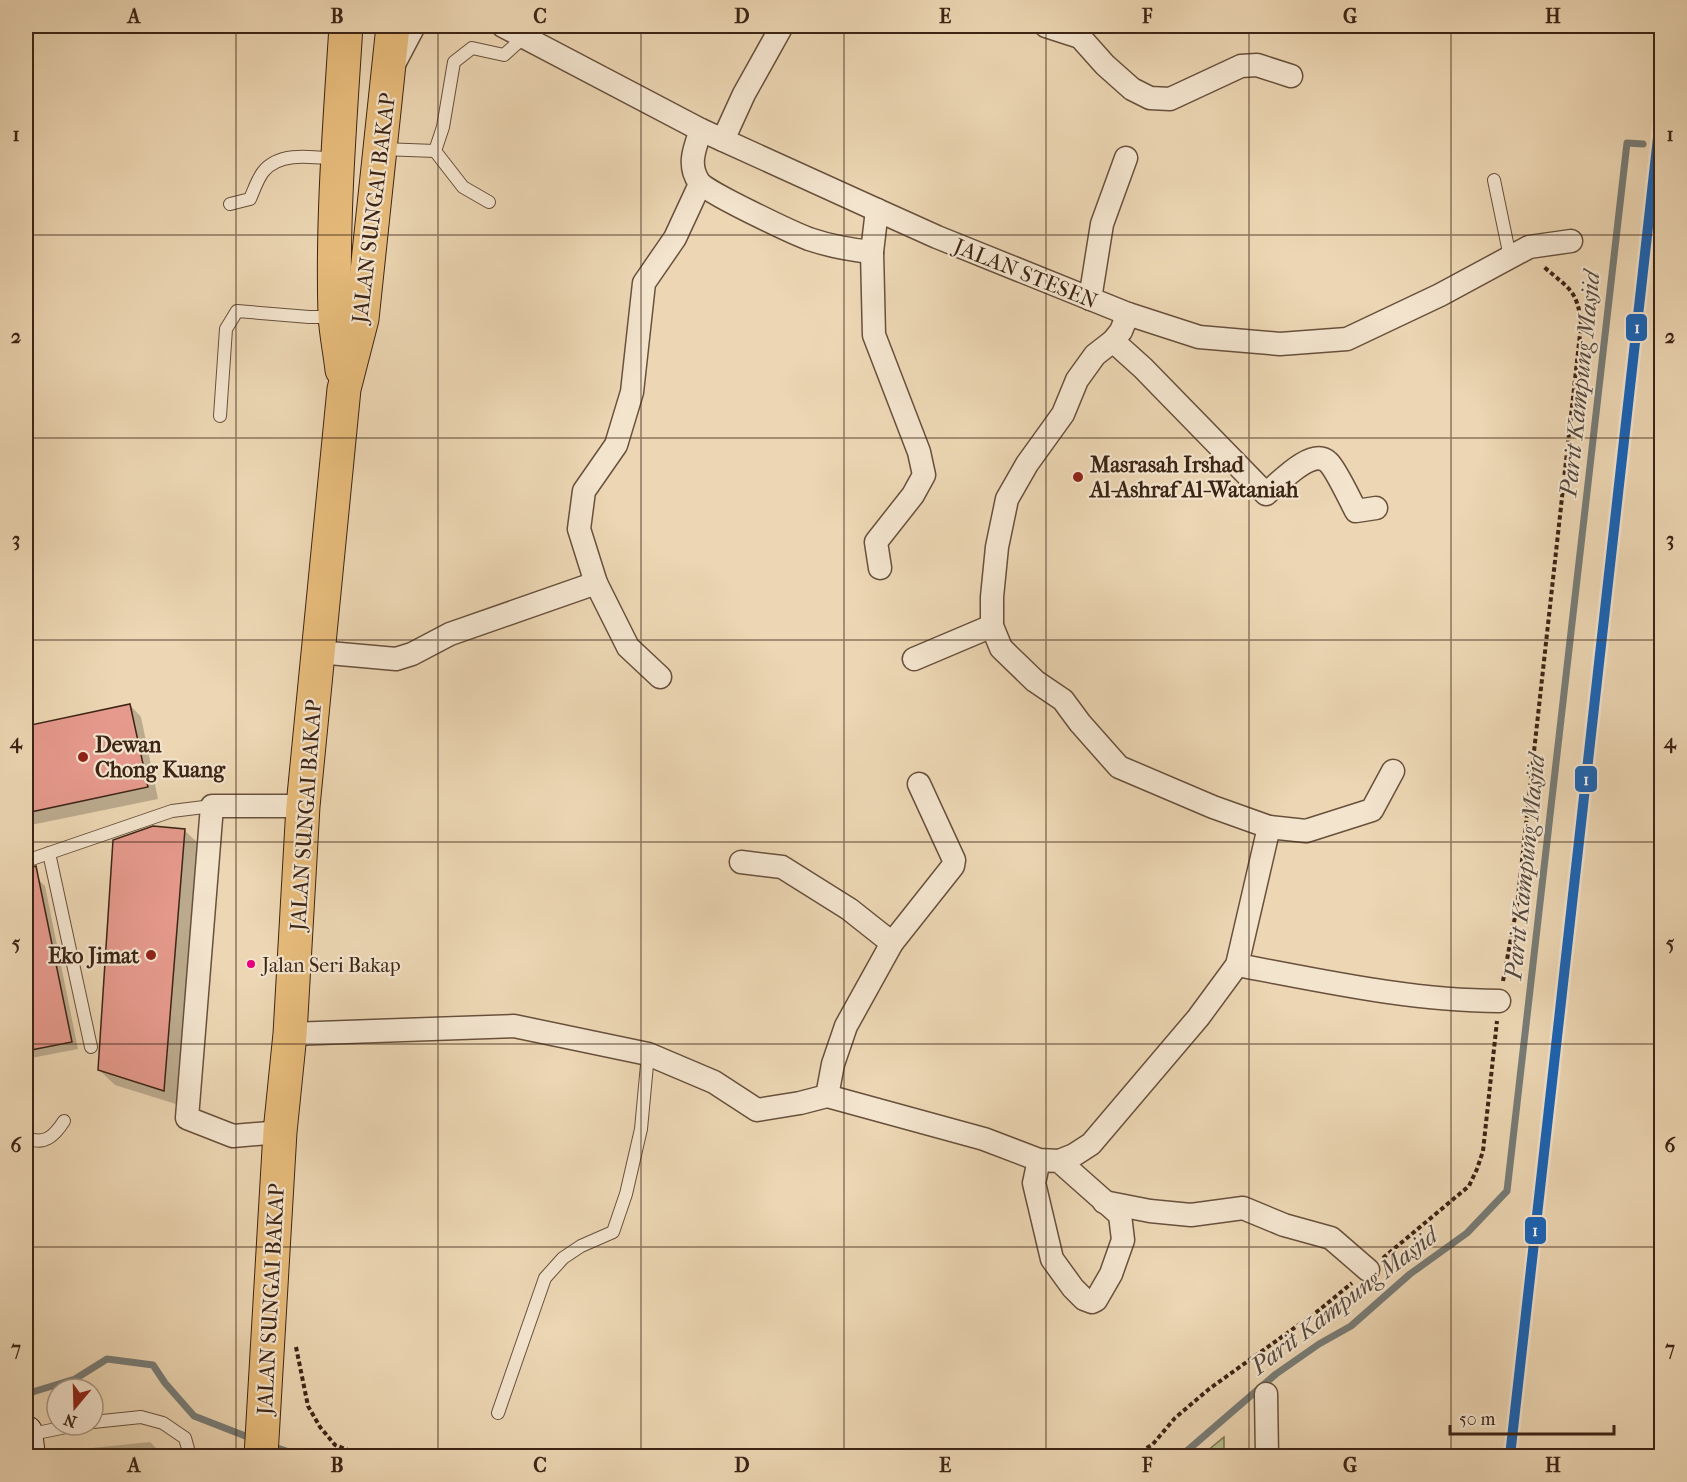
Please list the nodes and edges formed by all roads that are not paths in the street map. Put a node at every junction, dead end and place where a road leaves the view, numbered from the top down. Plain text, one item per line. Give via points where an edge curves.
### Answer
1 (346, 26) edge
2 (393, 26) edge
3 (414, 26) edge
4 (503, 26) edge
5 (782, 26) edge
6 (1046, 26) edge
7 (524, 37) junction
8 (388, 75) junction
9 (1290, 76) dead end
10 (701, 130) junction
11 (723, 140) junction
12 (381, 149) junction
13 (435, 151) junction
14 (1126, 158) dead end
15 (338, 159) junction
16 (1494, 180) dead end
17 (700, 184) junction
18 (489, 202) dead end
19 (230, 204) dead end
20 (877, 210) junction
21 (1571, 241) dead end
22 (872, 252) junction
23 (1519, 252) junction
24 (345, 299) junction
25 (1090, 299) junction
26 (1128, 315) junction
27 (1113, 340) junction
28 (220, 416) dead end
29 (1376, 508) dead end
30 (880, 568) dead end
31 (596, 583) junction
32 (992, 626) junction
33 (318, 652) junction
34 (914, 659) dead end
35 (660, 677) dead end
36 (1393, 771) dead end
37 (919, 784) dead end
38 (303, 806) junction
39 (212, 807) junction
40 (1269, 827) junction
41 (49, 853) junction
42 (26, 861) edge
43 (741, 862) dead end
44 (892, 943) junction
45 (1237, 965) junction
46 (1499, 1001) road end
47 (290, 1035) junction
48 (91, 1047) dead end
49 (648, 1054) junction
50 (827, 1096) junction
51 (64, 1121) dead end
52 (280, 1132) junction
53 (26, 1137) edge
54 (1049, 1160) junction
55 (1104, 1202) junction
56 (1368, 1270) road end
57 (1266, 1394) dead end
58 (498, 1413) dead end
59 (105, 1421) edge
60 (45, 1431) edge
61 (26, 1434) edge
62 (29, 1456) edge
63 (190, 1456) edge
64 (261, 1456) edge
65 (1267, 1456) edge

1 - 15 highway, JALAN SUNGAI BAKAP
2 - 8 highway, JALAN SUNGAI BAKAP
3 - 8 street
4 - 7 street, JALAN STESEN
5 - 11 street
6 - 9 street via 1080,37 1132,89 1150,98 1170,99 1251,64
7 - 10 street, JALAN STESEN
7 - 13 lane via 504,55 472,48 454,62 444,127
8 - 12 highway, JALAN SUNGAI BAKAP
10 - 11 street, JALAN STESEN
10 - 17 street via 693,152 693,170
11 - 20 street, JALAN STESEN
12 - 13 lane
12 - 24 highway, JALAN SUNGAI BAKAP via 373,221
13 - 18 lane via 463,187
14 - 25 street via 1102,224
15 - 19 lane via 300,156 275,162 263,172 250,199
15 - 24 highway, JALAN SUNGAI BAKAP via 337,214
16 - 23 lane
17 - 22 street via 808,239
17 - 31 street via 675,238 644,284 632,392 616,445 584,491 579,529
20 - 22 street
20 - 25 street, JALAN STESEN
21 - 23 street, JALAN STESEN
22 - 30 street via 874,335 919,452 924,475 876,542
23 - 26 street, JALAN STESEN via 1347,339 1280,344 1199,337
24 - 28 lane via 309,317 237,311 226,329
24 - 33 highway, JALAN SUNGAI BAKAP via 344,389
25 - 26 street, JALAN STESEN
26 - 27 street via 1122,332
27 - 29 street via 1266,494 1305,461 1321,458 1329,462 1356,511
27 - 32 street via 1095,355 1077,380 1064,414 1007,499 997,547
31 - 33 street via 450,634 396,658
31 - 35 street via 628,647
32 - 34 street
32 - 40 street via 1001,648 1035,681 1063,700 1119,767
33 - 38 highway, JALAN SUNGAI BAKAP
36 - 40 street via 1372,810 1306,831
37 - 44 street via 954,861
38 - 39 street
38 - 47 highway, JALAN SUNGAI BAKAP
39 - 41 lane via 172,811
39 - 52 street via 187,1118 233,1136
40 - 45 street
41 - 42 lane
41 - 48 lane
43 - 44 street via 782,867 849,909
44 - 50 street via 846,1026
45 - 46 street via 1400,992
45 - 54 street via 1198,1018 1091,1144 1074,1155
47 - 49 street via 514,1026
47 - 52 highway, JALAN SUNGAI BAKAP
49 - 50 street via 714,1082 757,1110
49 - 58 lane via 641,1130 626,1194 612,1232 563,1258 545,1278
50 - 54 street
51 - 53 lane via 55,1135 31,1140
52 - 64 highway, JALAN SUNGAI BAKAP
54 - 55 street
54 - 55 street via 1034,1183 1052,1259 1073,1288 1092,1302 1111,1274 1123,1240 1119,1215
55 - 56 street via 1191,1215 1243,1208 1284,1226 1331,1238
57 - 65 street
59 - 63 lane via 141,1417 163,1423 185,1438
60 - 61 lane
61 - 62 main road

